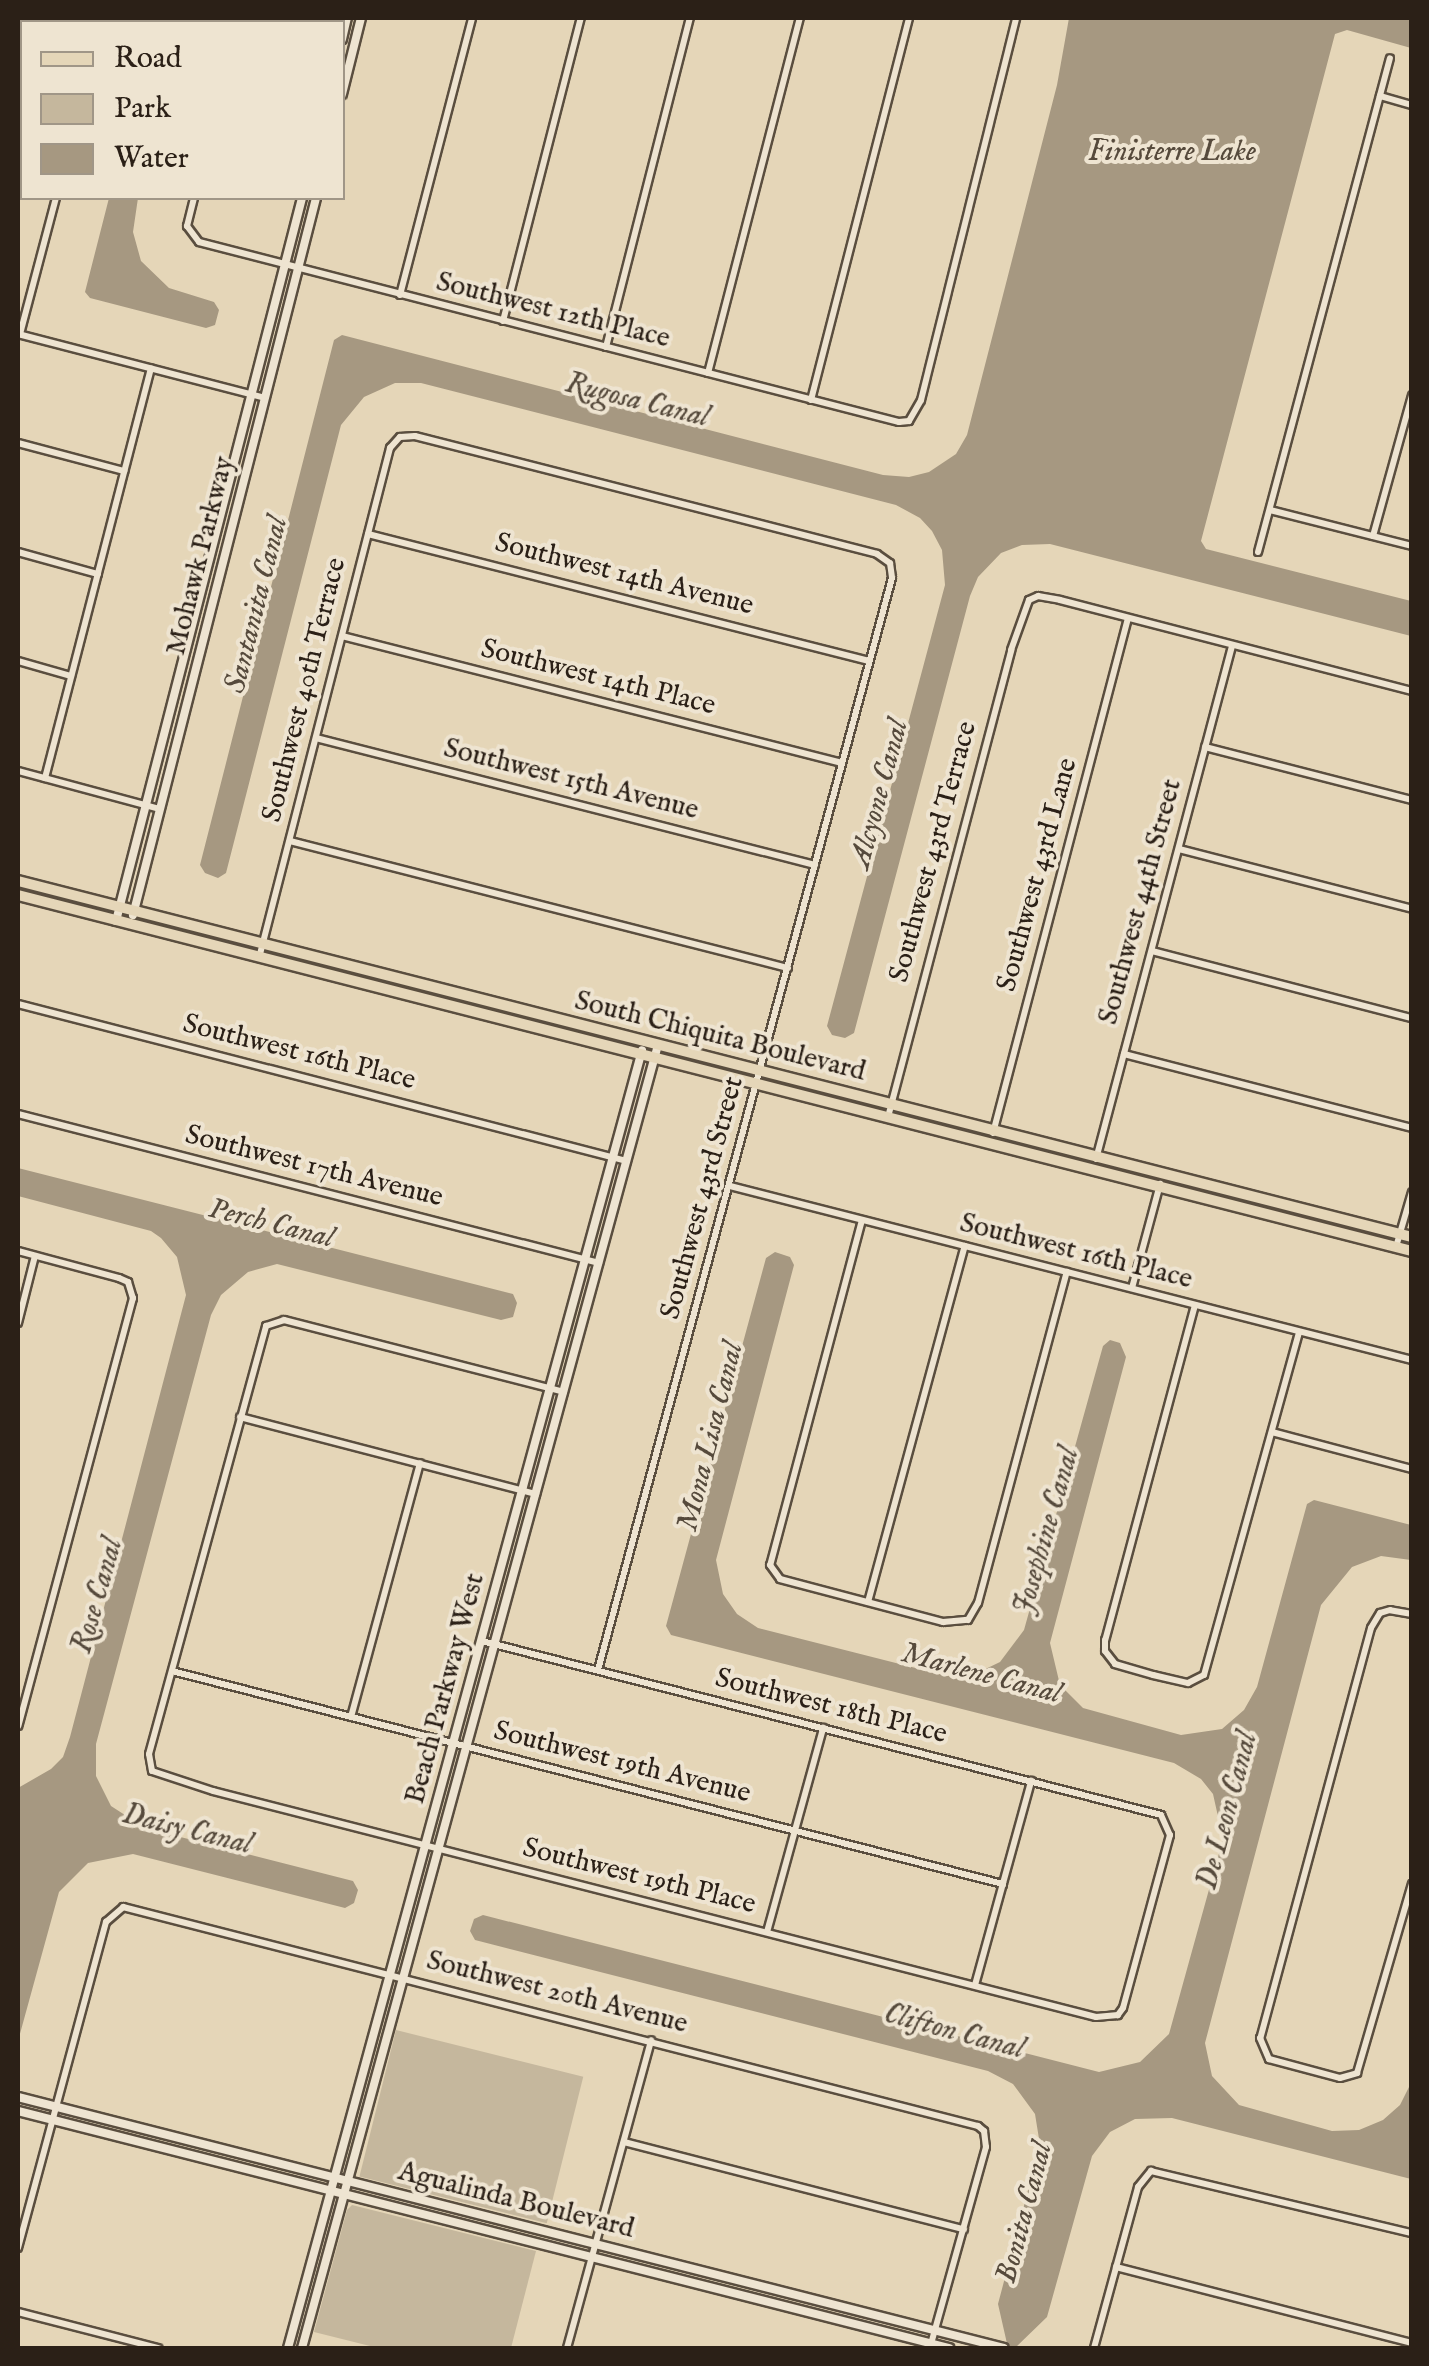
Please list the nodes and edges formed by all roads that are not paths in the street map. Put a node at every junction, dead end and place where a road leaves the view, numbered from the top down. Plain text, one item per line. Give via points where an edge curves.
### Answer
1 (361, 18) edge
2 (472, 18) edge
3 (581, 18) edge
4 (690, 18) edge
5 (800, 18) edge
6 (909, 18) edge
7 (1016, 18) edge
8 (1390, 58) dead end
9 (345, 82) edge
10 (1380, 96) junction
11 (1412, 105) edge
12 (55, 200) edge
13 (194, 200) edge
14 (301, 200) edge
15 (315, 200) edge
16 (284, 266) junction
17 (298, 269) junction
18 (400, 295) junction
19 (503, 321) junction
20 (19, 334) edge
21 (606, 347) junction
22 (151, 368) junction
23 (708, 374) junction
24 (1412, 394) edge
25 (252, 395) junction
26 (265, 398) junction
27 (812, 400) junction
28 (18, 442) edge
29 (124, 471) junction
30 (1270, 510) junction
31 (368, 534) junction
32 (1374, 536) junction
33 (1412, 546) edge
34 (18, 552) edge
35 (1258, 552) dead end
36 (890, 563) joint
37 (98, 574) junction
38 (1128, 618) junction
39 (342, 636) junction
40 (1232, 646) junction
41 (18, 661) edge
42 (870, 661) junction
43 (71, 676) junction
44 (1412, 691) edge
45 (316, 738) junction
46 (1205, 747) junction
47 (842, 764) junction
48 (18, 771) edge
49 (45, 778) junction
50 (1412, 800) edge
51 (146, 805) junction
52 (160, 808) junction
53 (290, 840) junction
54 (1179, 850) junction
55 (816, 865) junction
56 (18, 881) edge
57 (18, 895) edge
58 (120, 907) junction
59 (1412, 909) edge
60 (134, 911) junction
61 (116, 921) junction
62 (130, 925) junction
63 (263, 944) junction
64 (1152, 951) junction
65 (259, 958) junction
66 (788, 968) junction
67 (18, 1004) edge
68 (1412, 1018) edge
69 (645, 1041) junction
70 (658, 1044) junction
71 (641, 1054) junction
72 (1124, 1054) junction
73 (654, 1058) junction
74 (761, 1071) junction
75 (758, 1084) junction
76 (891, 1104) junction
77 (18, 1114) edge
78 (888, 1117) junction
79 (1412, 1128) edge
80 (994, 1130) junction
81 (990, 1143) junction
82 (1097, 1156) junction
83 (614, 1157) junction
84 (627, 1161) junction
85 (1093, 1170) junction
86 (1163, 1173) junction
87 (730, 1186) junction
88 (1160, 1187) junction
89 (1412, 1192) edge
90 (862, 1220) junction
91 (1406, 1235) edge
92 (965, 1246) junction
93 (1396, 1247) junction
94 (18, 1251) edge
95 (1412, 1251) edge
96 (36, 1256) junction
97 (586, 1260) junction
98 (599, 1263) junction
99 (1067, 1272) junction
100 (1132, 1288) junction
101 (1196, 1306) junction
102 (18, 1323) edge
103 (1299, 1332) junction
104 (1412, 1360) edge
105 (551, 1388) junction
106 (564, 1392) junction
107 (240, 1417) junction
108 (1272, 1432) junction
109 (420, 1463) junction
110 (1412, 1469) edge
111 (523, 1490) junction
112 (536, 1494) junction
113 (868, 1602) junction
114 (1412, 1614) edge
115 (482, 1642) junction
116 (495, 1645) junction
117 (598, 1670) junction
118 (172, 1671) junction
119 (352, 1717) junction
120 (18, 1726) edge
121 (823, 1728) junction
122 (454, 1743) junction
123 (467, 1746) junction
124 (1031, 1781) junction
125 (795, 1830) junction
126 (426, 1845) junction
127 (440, 1848) junction
128 (1003, 1884) junction
129 (1412, 1884) edge
130 (767, 1932) junction
131 (391, 1974) junction
132 (404, 1977) junction
133 (975, 1985) junction
134 (1118, 2014) joint
135 (651, 2040) junction
136 (18, 2097) edge
137 (55, 2106) junction
138 (18, 2111) edge
139 (51, 2120) junction
140 (624, 2142) junction
141 (336, 2178) junction
142 (348, 2182) junction
143 (332, 2191) junction
144 (345, 2194) junction
145 (964, 2229) junction
146 (1412, 2234) edge
147 (595, 2244) junction
148 (18, 2248) edge
149 (592, 2258) junction
150 (1116, 2267) junction
151 (18, 2312) edge
152 (935, 2331) junction
153 (1412, 2343) edge
154 (931, 2346) edge
155 (158, 2348) edge
156 (288, 2348) edge
157 (302, 2348) edge
158 (566, 2348) edge
159 (949, 2348) edge
160 (1004, 2348) edge
161 (1094, 2348) edge

1 - 9 street
2 - 18 street
3 - 19 street
4 - 21 street
5 - 23 street
6 - 27 street
7 - 27 street, Southwest 12th Place via 921,400 899,422
8 - 10 street
10 - 11 street
10 - 30 street
12 - 20 street
13 - 16 street, Southwest 12th Place via 189,234 199,242
14 - 16 street, Mohawk Parkway
15 - 17 street, Mohawk Parkway
16 - 17 street, Southwest 12th Place
16 - 25 street, Mohawk Parkway
17 - 18 street, Southwest 12th Place
17 - 26 street, Mohawk Parkway
18 - 19 street, Southwest 12th Place
19 - 21 street, Southwest 12th Place
20 - 22 street
21 - 23 street, Southwest 12th Place
22 - 25 street
22 - 29 street
23 - 27 street, Southwest 12th Place
24 - 32 street
25 - 26 street
25 - 51 street, Mohawk Parkway
26 - 52 street, Mohawk Parkway
28 - 29 street
29 - 37 street
30 - 32 street
30 - 35 street
31 - 36 street, Southwest 40th Terrace via 390,448 400,436 415,436 877,554
31 - 39 street, Southwest 40th Terrace
31 - 42 street, Southwest 14th Avenue
32 - 33 street
34 - 37 street
36 - 42 street, Southwest 43rd Street
37 - 43 street
38 - 40 street
38 - 76 street, Southwest 43rd Terrace via 1047,597 1029,600
38 - 80 street, Southwest 43rd Lane
39 - 45 street, Southwest 40th Terrace
39 - 47 street, Southwest 14th Place
40 - 44 street
40 - 46 street, Southwest 44th Street
41 - 43 street
42 - 47 street, Southwest 43rd Street
43 - 49 street
45 - 53 street, Southwest 40th Terrace
45 - 55 street, Southwest 15th Avenue
46 - 50 street
46 - 54 street, Southwest 44th Street
47 - 55 street, Southwest 43rd Street
48 - 49 street
49 - 51 street
51 - 52 street
51 - 58 street, Mohawk Parkway
52 - 60 street, Mohawk Parkway
53 - 63 street, Southwest 40th Terrace
53 - 66 street
54 - 59 street
54 - 64 street, Southwest 44th Street
55 - 66 street, Southwest 43rd Street
56 - 58 main road, South Chiquita Boulevard
57 - 61 main road, South Chiquita Boulevard
58 - 60 main road, South Chiquita Boulevard
58 - 61 street, Mohawk Parkway
60 - 62 street, Mohawk Parkway
60 - 63 main road, South Chiquita Boulevard
61 - 62 main road, South Chiquita Boulevard
62 - 65 main road, South Chiquita Boulevard
63 - 65 street, Southwest 40th Terrace
63 - 69 main road, South Chiquita Boulevard
64 - 68 street
64 - 72 street, Southwest 44th Street
65 - 71 main road, South Chiquita Boulevard
66 - 74 street, Southwest 43rd Street
67 - 83 street, Southwest 16th Place
69 - 70 main road, South Chiquita Boulevard
69 - 71 street, Beach Parkway West
70 - 73 street, Beach Parkway West
70 - 74 main road, South Chiquita Boulevard
71 - 73 main road, South Chiquita Boulevard
71 - 83 street, Beach Parkway West
72 - 79 street
72 - 82 street, Southwest 44th Street
73 - 75 main road, South Chiquita Boulevard
73 - 84 street, Beach Parkway West
74 - 75 street, Southwest 43rd Street
74 - 76 main road, South Chiquita Boulevard
75 - 78 main road, South Chiquita Boulevard
75 - 87 street, Southwest 43rd Street
76 - 78 street, Southwest 43rd Terrace
76 - 80 main road, South Chiquita Boulevard
77 - 97 street, Southwest 17th Avenue
78 - 81 main road, South Chiquita Boulevard
80 - 81 street, Southwest 43rd Lane
80 - 82 main road, South Chiquita Boulevard
81 - 85 main road, South Chiquita Boulevard
82 - 85 street, Southwest 44th Street
82 - 86 main road, South Chiquita Boulevard
83 - 84 street, Southwest 16th Place
83 - 97 street, Beach Parkway West
84 - 98 street, Beach Parkway West
85 - 88 main road, South Chiquita Boulevard
86 - 88 street
86 - 91 main road, South Chiquita Boulevard
87 - 90 street, Southwest 16th Place
87 - 117 street, Southwest 43rd Street
88 - 93 main road, South Chiquita Boulevard
88 - 100 street
89 - 91 street
90 - 92 street, Southwest 16th Place
90 - 113 street via 770,1557 773,1574
91 - 93 street
92 - 99 street, Southwest 16th Place
92 - 113 street
93 - 95 main road, South Chiquita Boulevard
94 - 96 street
96 - 102 street
96 - 120 street via 128,1282 132,1306
97 - 98 street, Southwest 17th Avenue
97 - 105 street, Beach Parkway West
98 - 106 street, Beach Parkway West
99 - 100 street, Southwest 16th Place
99 - 113 street via 968,1620 952,1624
100 - 101 street, Southwest 16th Place
101 - 103 street, Southwest 16th Place
101 - 108 street via 1105,1640 1108,1659 1198,1681 1212,1652
103 - 104 street, Southwest 16th Place
103 - 108 street
105 - 106 street
105 - 107 street via 275,1320 262,1334
105 - 111 street, Beach Parkway West
106 - 112 street, Beach Parkway West
107 - 109 street
107 - 118 street
108 - 110 street
109 - 111 street
109 - 119 street
111 - 112 street
111 - 115 street, Beach Parkway West
112 - 116 street, Beach Parkway West
114 - 129 street via 1380,1613 1371,1628 1265,2020 1262,2052 1269,2059 1340,2078 1356,2073
115 - 116 street, Southwest 18th Place
115 - 122 street, Beach Parkway West
116 - 117 street, Southwest 18th Place
116 - 123 street, Beach Parkway West
117 - 121 street, Southwest 18th Place
118 - 119 street, Southwest 19th Avenue
118 - 126 street, Southwest 19th Place via 149,1754 152,1771
119 - 122 street, Southwest 19th Avenue
121 - 124 street, Southwest 18th Place
121 - 125 street
122 - 123 street, Southwest 19th Avenue
122 - 126 street, Beach Parkway West
123 - 125 street, Southwest 19th Avenue
123 - 127 street, Beach Parkway West
124 - 128 street
124 - 134 street, Southwest 18th Place via 1167,1820 1170,1835
125 - 128 street, Southwest 19th Avenue
125 - 130 street
126 - 127 street, Southwest 19th Place
126 - 131 street, Beach Parkway West
127 - 130 street, Southwest 19th Place
127 - 132 street, Beach Parkway West
128 - 133 street
130 - 133 street, Southwest 19th Place
131 - 132 street, Southwest 20th Avenue
131 - 137 street, Southwest 20th Avenue via 115,1909
131 - 141 street, Beach Parkway West
132 - 135 street, Southwest 20th Avenue
132 - 142 street, Beach Parkway West
133 - 134 street, Southwest 19th Place via 1096,2017
135 - 140 street
135 - 145 street, Southwest 20th Avenue via 962,2119 984,2131 986,2147
136 - 137 street, Agualinda Boulevard
137 - 139 street
137 - 141 street, Agualinda Boulevard
138 - 139 street, Agualinda Boulevard
139 - 143 street, Agualinda Boulevard
139 - 148 street
140 - 145 street
140 - 147 street
141 - 142 street, Agualinda Boulevard
141 - 143 street, Beach Parkway West
142 - 144 street, Beach Parkway West
142 - 147 street, Agualinda Boulevard
143 - 144 street, Agualinda Boulevard
143 - 156 street, Beach Parkway West
144 - 149 street, Agualinda Boulevard
144 - 157 street, Beach Parkway West
145 - 152 street
146 - 150 street via 1151,2171 1138,2188
147 - 149 street
147 - 152 street, Agualinda Boulevard
149 - 154 street, Agualinda Boulevard
149 - 158 street
150 - 153 street
150 - 161 street
151 - 155 street
152 - 154 street
152 - 160 street, Agualinda Boulevard
154 - 159 street, Agualinda Boulevard

